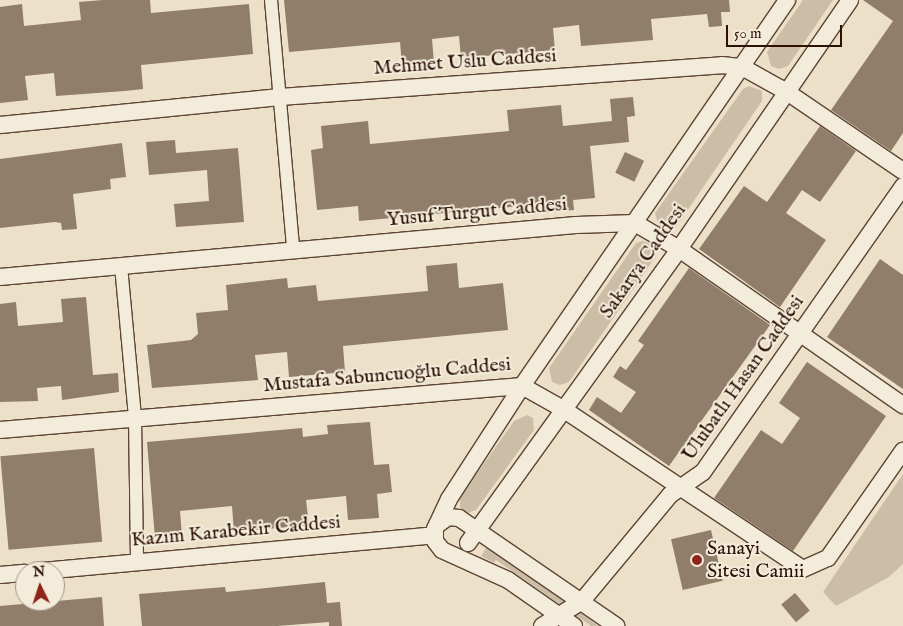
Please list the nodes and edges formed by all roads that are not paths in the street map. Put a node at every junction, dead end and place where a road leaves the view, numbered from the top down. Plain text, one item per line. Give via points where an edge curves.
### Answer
1 (271, 0) edge
2 (787, 0) edge
3 (850, 0) edge
4 (742, 67) junction
5 (787, 92) junction
6 (280, 97) junction
7 (0, 125) edge
8 (903, 171) edge
9 (903, 186) edge
10 (635, 224) junction
11 (293, 248) junction
12 (679, 249) junction
13 (121, 266) junction
14 (0, 277) edge
15 (802, 333) junction
16 (522, 386) junction
17 (903, 405) edge
18 (563, 409) junction
19 (135, 416) junction
20 (0, 430) edge
21 (903, 451) edge
22 (678, 487) junction
23 (435, 530) junction
24 (470, 532) junction
25 (454, 553) junction
26 (137, 561) junction
27 (65, 569) edge
28 (15, 574) edge
29 (0, 575) edge
30 (582, 602) junction
31 (558, 616) junction
32 (542, 626) edge
33 (574, 626) edge
34 (578, 626) edge
35 (616, 626) edge

1 - 6 street
2 - 4 street, Sakarya Caddesi
3 - 5 street, Sakarya Caddesi
4 - 5 street, Mehmet Uslu Caddesi
4 - 6 street, Mehmet Uslu Caddesi via 692,67
4 - 10 street, Sakarya Caddesi
5 - 8 street, Mehmet Uslu Caddesi
5 - 12 street, Sakarya Caddesi
6 - 7 street, Mehmet Uslu Caddesi
6 - 11 street
9 - 15 street, Ulubatlı Hasan Caddesi
10 - 11 street, Yusuf Turgut Caddesi via 576,224
10 - 12 street, Yusuf Turgut Caddesi
10 - 16 street, Sakarya Caddesi
11 - 13 street, Yusuf Turgut Caddesi
12 - 15 street, Yusuf Turgut Caddesi
12 - 18 street, Sakarya Caddesi
13 - 14 street, Yusuf Turgut Caddesi
13 - 19 street
15 - 17 street, Yusuf Turgut Caddesi
15 - 22 street, Ulubatlı Hasan Caddesi via 703,472
16 - 18 street, Mustafa Sabuncuoğlu Caddesi
16 - 19 street, Mustafa Sabuncuoğlu Caddesi
16 - 23 street, Sakarya Caddesi via 448,499
18 - 22 street, Mustafa Sabuncuoğlu Caddesi
18 - 24 street, Sakarya Caddesi
19 - 20 street, Mustafa Sabuncuoğlu Caddesi
19 - 26 street
21 - 22 street, Mustafa Sabuncuoğlu Caddesi via 834,551 813,567 797,567
22 - 30 street, Ulubatlı Hasan Caddesi
23 - 24 street, Kazım Karabekir Caddesi via 448,517
23 - 25 street via 442,550
23 - 26 street, Kazım Karabekir Caddesi
24 - 25 street
24 - 30 street
25 - 31 street via 508,580
26 - 27 street, Kazım Karabekir Caddesi
28 - 29 street
30 - 31 street
30 - 34 street
30 - 35 street
31 - 32 street
31 - 33 street

